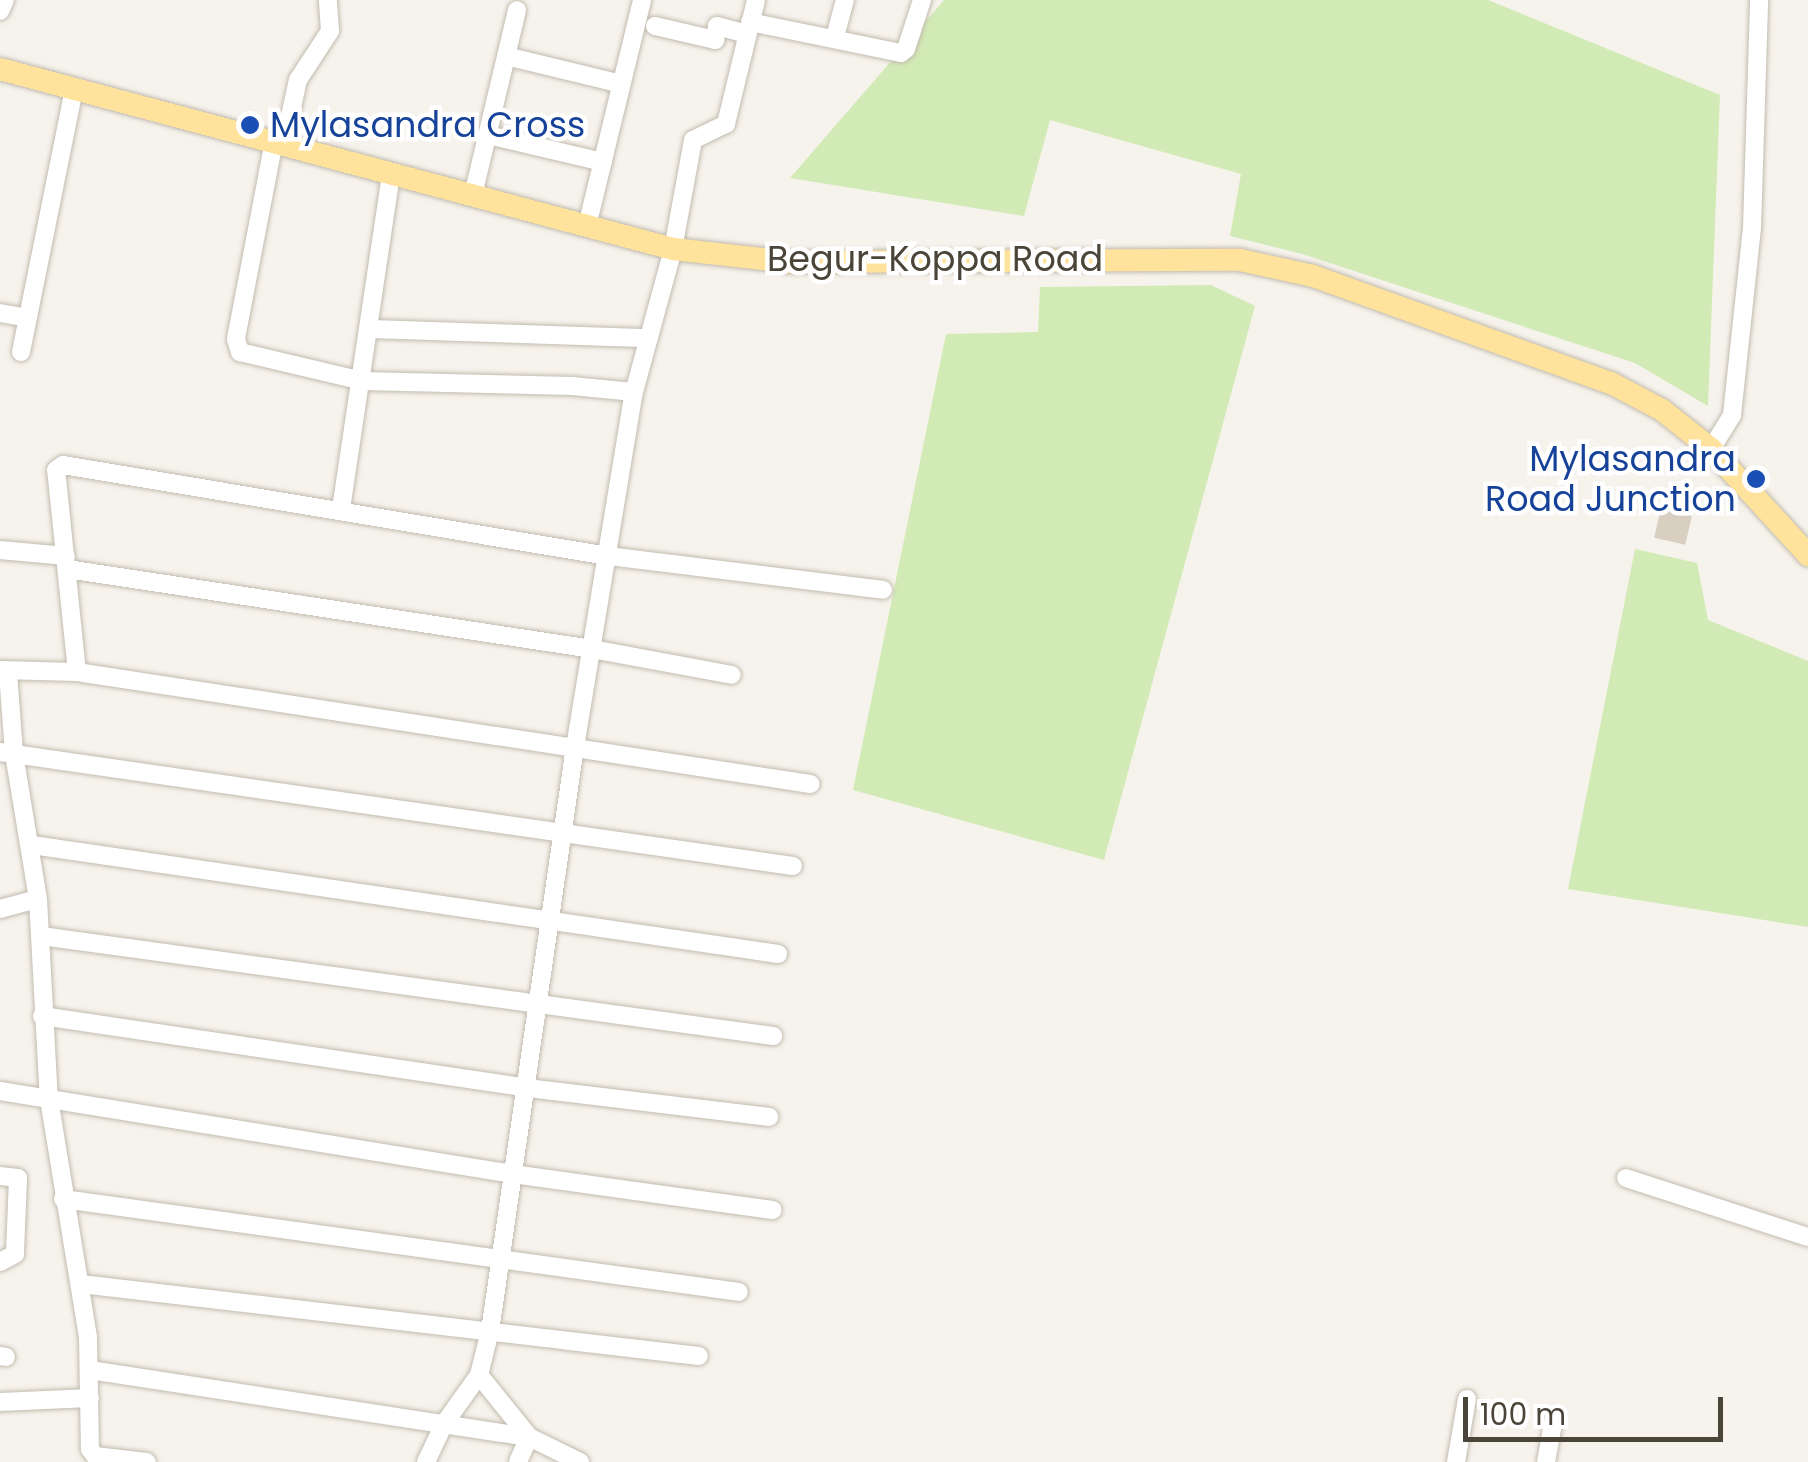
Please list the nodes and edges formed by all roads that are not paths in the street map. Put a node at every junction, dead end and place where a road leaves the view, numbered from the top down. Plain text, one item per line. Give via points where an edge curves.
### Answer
1 (5, 0) edge
2 (328, 0) edge
3 (642, 0) edge
4 (756, 0) edge
5 (845, 0) edge
6 (922, 0) edge
7 (1759, 0) edge
8 (517, 10) dead end
9 (0, 11) edge
10 (655, 26) dead end
11 (749, 28) junction
12 (835, 36) junction
13 (506, 56) junction
14 (0, 68) edge
15 (622, 84) junction
16 (74, 89) junction
17 (488, 134) junction
18 (279, 142) junction
19 (603, 162) junction
20 (392, 173) junction
21 (474, 196) junction
22 (587, 226) junction
23 (673, 250) junction
24 (0, 313) edge
25 (28, 318) junction
26 (370, 329) junction
27 (648, 338) junction
28 (22, 352) dead end
29 (364, 382) junction
30 (634, 392) junction
31 (1711, 450) junction
32 (341, 509) junction
33 (0, 550) edge
34 (1808, 555) edge
35 (608, 556) junction
36 (66, 562) junction
37 (884, 590) dead end
38 (592, 650) junction
39 (4, 671) edge
40 (77, 672) junction
41 (732, 675) dead end
42 (575, 747) junction
43 (7, 753) edge
44 (811, 784) dead end
45 (562, 834) junction
46 (32, 845) junction
47 (793, 866) dead end
48 (38, 900) junction
49 (0, 909) edge
50 (551, 919) junction
51 (41, 936) junction
52 (778, 954) dead end
53 (538, 1003) junction
54 (42, 1016) junction
55 (773, 1036) dead end
56 (527, 1088) junction
57 (0, 1091) edge
58 (49, 1098) junction
59 (769, 1117) dead end
60 (513, 1174) junction
61 (0, 1176) edge
62 (1626, 1178) dead end
63 (64, 1199) junction
64 (772, 1210) dead end
65 (1808, 1237) edge
66 (498, 1256) junction
67 (0, 1262) edge
68 (81, 1284) junction
69 (739, 1292) dead end
70 (490, 1331) junction
71 (699, 1356) dead end
72 (90, 1370) junction
73 (479, 1375) junction
74 (90, 1398) junction
75 (1467, 1399) dead end
76 (0, 1402) edge
77 (1554, 1418) dead end
78 (444, 1424) junction
79 (529, 1436) junction
80 (147, 1462) edge
81 (426, 1462) edge
82 (518, 1462) edge
83 (580, 1462) edge
84 (1456, 1462) edge
85 (1546, 1462) edge

1 - 9 street
2 - 18 street via 330,31 298,80
3 - 15 street
4 - 11 street
5 - 12 street
6 - 12 street via 900,53
7 - 31 street via 1752,228 1732,415
8 - 13 street
10 - 11 street via 714,40 717,26
11 - 12 street
11 - 23 street via 726,124 692,140
13 - 15 street
13 - 17 street
14 - 16 main road, Begur-Koppa Road
15 - 19 street
16 - 18 main road, Begur-Koppa Road
16 - 25 street
17 - 19 street
17 - 21 street
18 - 20 main road, Begur-Koppa Road
18 - 29 street via 236,347 246,355
19 - 22 street
20 - 21 main road, Begur-Koppa Road
20 - 26 street
21 - 22 main road, Begur-Koppa Road
22 - 23 main road, Begur-Koppa Road
23 - 27 street
23 - 31 main road, Begur-Koppa Road via 788,262 1240,260 1312,276 1610,383 1684,424
24 - 25 street
25 - 28 street
26 - 27 street
26 - 29 street
27 - 30 street
29 - 30 street
29 - 32 street
30 - 35 street
31 - 34 main road, Begur-Koppa Road
32 - 35 street
32 - 36 street via 63,465 56,470
33 - 36 street
35 - 37 street
35 - 38 street
36 - 38 street
36 - 40 street
38 - 41 street
38 - 42 street
39 - 40 street
39 - 43 street
40 - 42 street
42 - 44 street
42 - 45 street
43 - 45 street
43 - 46 street
45 - 47 street
45 - 50 street
46 - 48 street
46 - 50 street
48 - 49 street
48 - 51 street
50 - 52 street
50 - 53 street
51 - 53 street
51 - 54 street
53 - 55 street
53 - 56 street
54 - 56 street
54 - 58 street
56 - 59 street
56 - 60 street
57 - 58 street
58 - 60 street
58 - 63 street
60 - 64 street
60 - 66 street
61 - 67 street via 18,1178 15,1254
62 - 65 street
63 - 66 street
63 - 68 street
66 - 69 street
66 - 70 street
68 - 70 street
68 - 72 street
70 - 71 street
70 - 73 street
72 - 74 street
72 - 78 street
73 - 78 street
73 - 79 street
74 - 76 street
74 - 80 street via 92,1454
75 - 84 street
77 - 85 street
78 - 79 street
78 - 81 street
79 - 82 street
79 - 83 street

